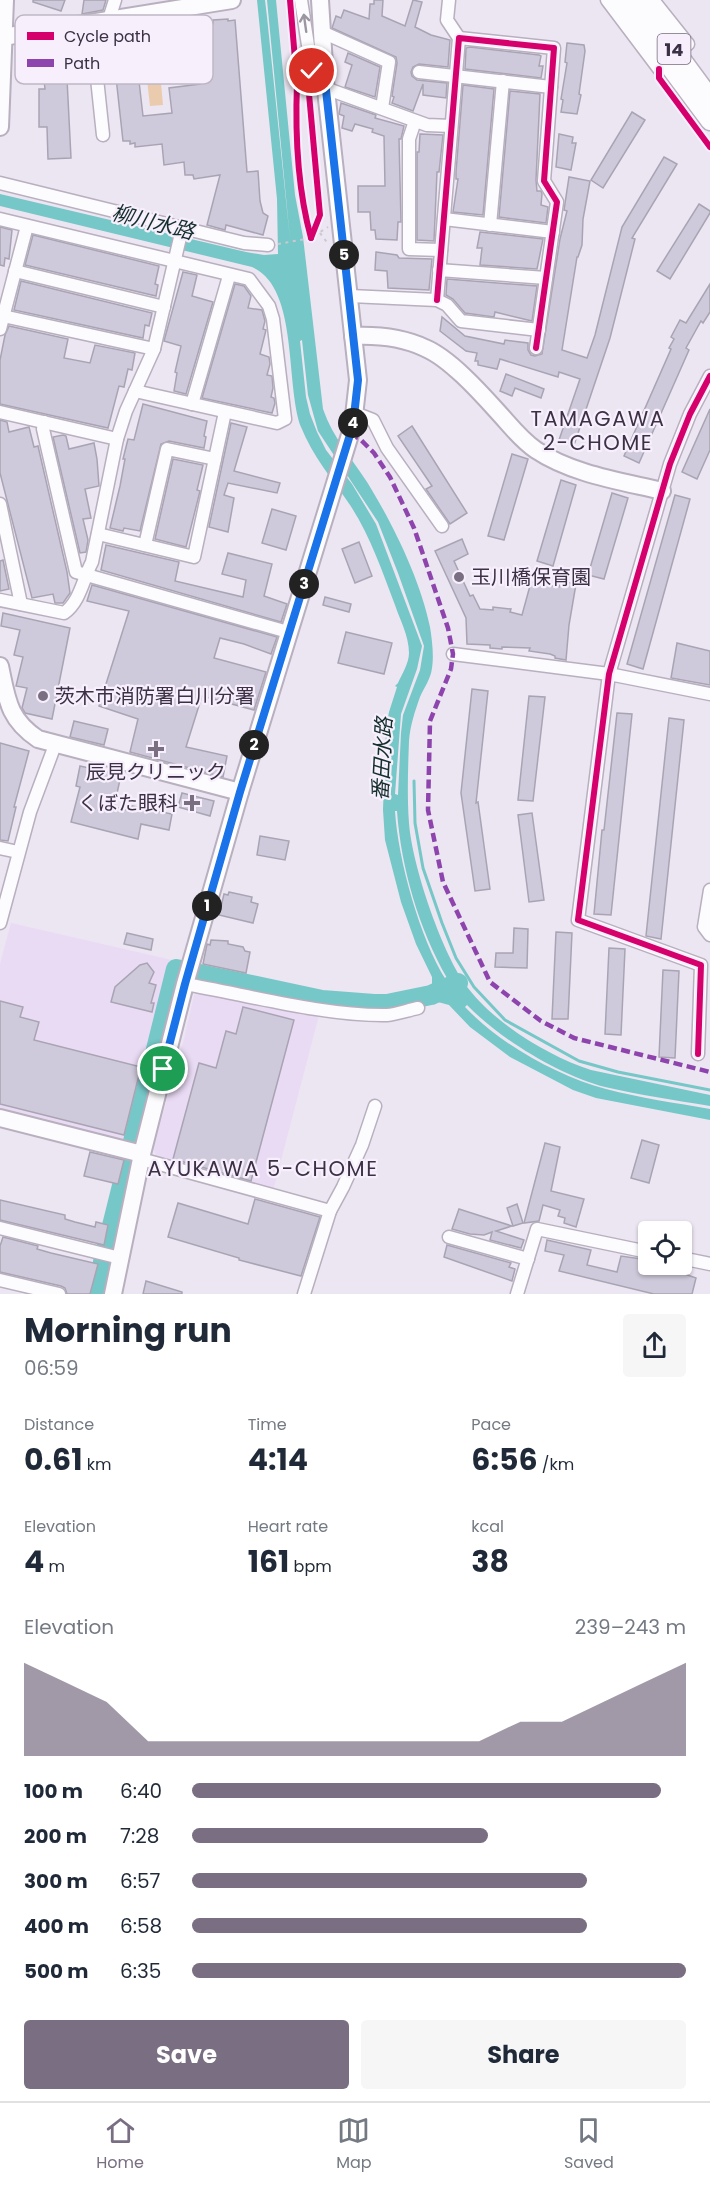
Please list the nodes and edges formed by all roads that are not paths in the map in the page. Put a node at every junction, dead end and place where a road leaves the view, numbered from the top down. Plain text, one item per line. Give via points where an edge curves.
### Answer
1 (5, 0) edge
2 (115, 0) edge
3 (232, 0) edge
4 (302, 0) edge
5 (321, 0) edge
6 (448, 0) edge
7 (607, 0) edge
8 (620, 0) edge
9 (638, 0) edge
10 (653, 0) edge
11 (175, 4) edge
12 (110, 15) edge
13 (127, 15) edge
14 (322, 32) junction
15 (15, 35) edge
16 (3, 37) junction
17 (459, 38) junction
18 (683, 48) dead end
19 (663, 66) dead end
20 (418, 72) dead end
21 (455, 76) junction
22 (503, 81) junction
23 (98, 84) edge
24 (325, 85) junction
25 (551, 87) junction
26 (710, 98) edge
27 (382, 108) junction
28 (415, 121) junction
29 (710, 121) edge
30 (451, 126) junction
31 (0, 127) edge
32 (103, 135) dead end
33 (0, 183) edge
34 (0, 219) edge
35 (444, 219) junction
36 (490, 225) junction
37 (27, 226) junction
38 (181, 232) junction
39 (553, 232) junction
40 (268, 245) road end
41 (441, 250) junction
42 (175, 259) junction
43 (440, 270) junction
44 (15, 272) junction
45 (229, 276) junction
46 (546, 278) junction
47 (350, 296) junction
48 (437, 300) junction
49 (164, 307) junction
50 (3, 316) junction
51 (0, 329) edge
52 (539, 330) junction
53 (353, 336) junction
54 (154, 348) junction
55 (536, 348) dead end
56 (710, 376) edge
57 (135, 392) junction
58 (192, 405) junction
59 (0, 412) edge
60 (225, 412) junction
61 (355, 412) junction
62 (44, 422) junction
63 (117, 439) junction
64 (215, 459) junction
65 (662, 491) junction
66 (0, 504) edge
67 (442, 526) dead end
68 (98, 534) junction
69 (144, 545) junction
70 (84, 576) junction
71 (0, 600) edge
72 (21, 604) junction
73 (288, 632) junction
74 (453, 654) dead end
75 (0, 666) edge
76 (609, 674) junction
77 (710, 694) edge
78 (55, 745) junction
79 (240, 792) junction
80 (0, 848) edge
81 (18, 852) junction
82 (710, 890) edge
83 (0, 923) edge
84 (710, 935) edge
85 (187, 976) junction
86 (418, 1008) dead end
87 (698, 1054) dead end
88 (375, 1106) dead end
89 (0, 1118) edge
90 (141, 1157) junction
91 (330, 1211) junction
92 (0, 1228) edge
93 (449, 1237) dead end
94 (638, 1250) edge
95 (110, 1256) junction
96 (528, 1259) junction
97 (692, 1260) edge
98 (710, 1264) edge
99 (0, 1280) edge
100 (59, 1294) edge
101 (113, 1294) edge
102 (304, 1294) edge
103 (517, 1294) edge

1 - 16 main road
2 - 12 street
3 - 11 main road
24 -> 4 street via 312,71
5 - 14 main road
6 - 17 street via 447,20
7 - 19 street via 659,69
8 - 29 main road, 14
9 - 26 main road, 14
10 - 18 street via 688,44
11 - 13 main road
14 - 24 main road
14 - 27 street via 389,62
15 - 16 main road
16 - 31 main road
17 - 21 street
17 - 25 street via 554,48
20 - 21 street
21 - 22 street
21 - 30 street
22 - 25 street
22 - 36 street
23 - 32 street
24 - 27 street
24 - 47 main road
25 - 39 street via 544,182 557,202
27 - 28 street
28 - 30 street
28 - 41 street via 409,139 409,249
30 - 35 street
33 - 38 street
34 - 37 street
35 - 36 street
35 - 41 street
36 - 39 street
37 - 42 street
37 - 44 street
38 - 40 street
38 - 42 street
39 - 46 street
41 - 43 street
42 - 45 street
42 - 49 street
43 - 46 street
43 - 48 street
44 - 49 street
44 - 50 street
45 - 58 street
45 - 60 street via 249,279 269,306 285,419 277,423
46 - 52 street
47 - 48 street
47 - 53 main road
48 - 52 street via 461,321
49 - 54 street
50 - 51 street
50 - 54 street
52 - 55 street
53 - 61 main road via 358,380
53 - 65 main road via 390,337 426,348 458,372 521,440 537,451 598,476
54 - 57 street
56 - 65 street via 690,414
57 - 58 street
57 - 63 street
58 - 60 street
59 - 62 street
60 - 64 street
61 - 67 street via 373,420 387,448
61 - 73 main road
62 - 63 street
62 - 70 street via 76,572
63 - 68 street
64 - 69 street via 167,449
64 - 69 street via 194,557
65 - 76 street
66 - 72 street
68 - 69 street
68 - 70 street via 92,562
70 - 72 street via 74,606 64,613
70 - 73 street
71 - 72 street
73 - 79 main road
74 - 76 street
75 - 78 main road via 14,718 38,739
76 - 77 street
76 - 87 street via 578,920 701,965
78 - 79 main road
78 - 81 street
79 - 85 main road
80 - 81 street
81 - 83 street
82 - 84 street via 704,927
85 - 86 street via 327,1010 389,1015
85 - 90 main road
88 - 91 street via 362,1145
89 - 90 main road
90 - 91 street
90 - 95 main road
91 - 102 street
92 - 95 street
93 - 96 street
94 - 96 street via 537,1229
95 - 101 main road
96 - 103 street
97 - 98 street
99 - 100 street

